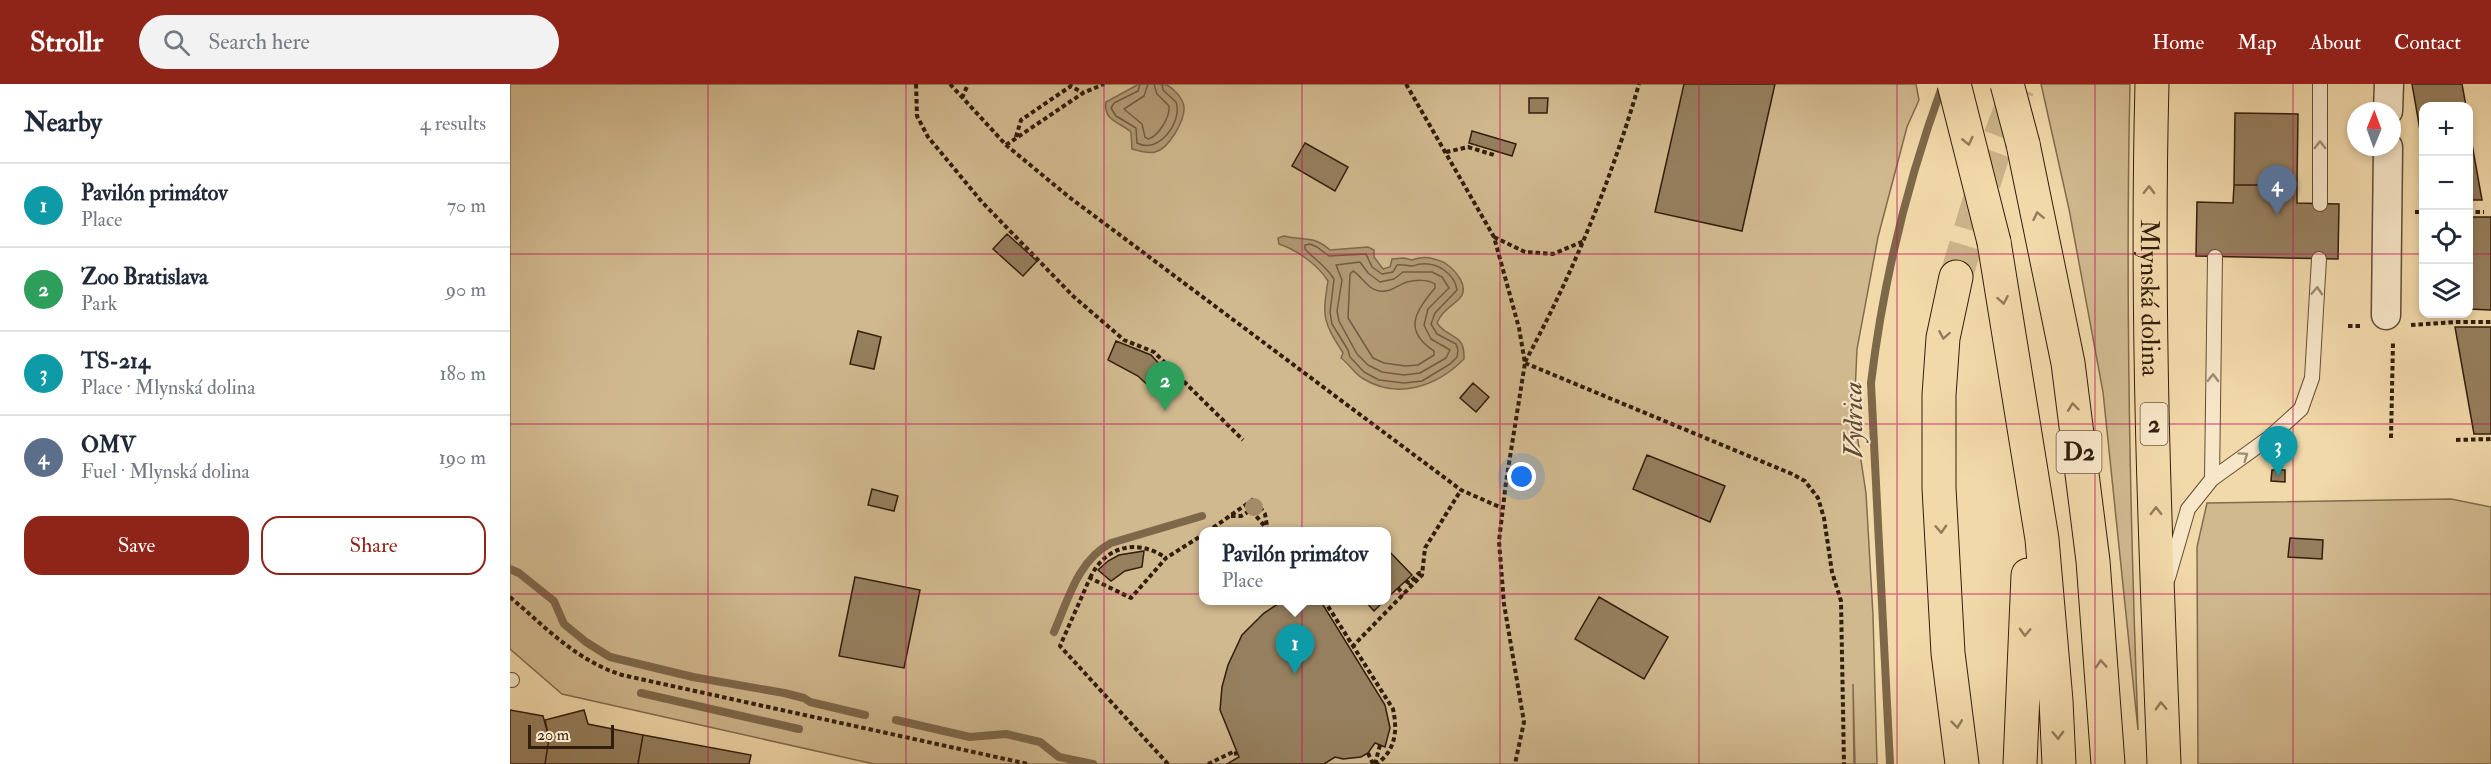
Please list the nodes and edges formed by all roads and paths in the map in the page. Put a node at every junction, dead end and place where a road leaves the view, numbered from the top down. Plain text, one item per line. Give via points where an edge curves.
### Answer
1 (916, 84) edge
2 (950, 84) edge
3 (968, 84) edge
4 (1104, 84) edge
5 (1406, 84) edge
6 (1639, 84) edge
7 (1954, 84) edge
8 (2007, 84) edge
9 (2152, 84) edge
10 (2320, 84) edge
11 (2389, 84) edge
12 (1083, 93) junction
13 (962, 98) junction
14 (2388, 102) edge
15 (1016, 138) junction
16 (1006, 145) junction
17 (1446, 153) junction
18 (1494, 155) dead end
19 (2388, 156) edge
20 (2320, 204) dead end
21 (2473, 212) edge
22 (2484, 212) dead end
23 (1494, 237) junction
24 (1584, 240) junction
25 (2215, 257) dead end
26 (2319, 259) dead end
27 (1956, 277) tunnel mouth
28 (2491, 322) edge
29 (2348, 326) dead end
30 (2390, 326) junction
31 (1525, 363) junction
32 (2391, 438) dead end
33 (2491, 439) edge
34 (1243, 440) dead end
35 (2456, 440) dead end
36 (2032, 468) junction
37 (2212, 479) junction
38 (1461, 490) junction
39 (1502, 508) junction
40 (1231, 516) junction
41 (1214, 527) edge
42 (1265, 527) edge
43 (1267, 527) edge
44 (1199, 537) edge
45 (1166, 558) junction
46 (1422, 573) junction
47 (1090, 578) junction
48 (1406, 581) dead end
49 (1398, 588) dead end
50 (1404, 595) junction
51 (510, 597) edge
52 (1327, 605) edge
53 (2158, 612) junction
54 (1352, 647) junction
55 (1380, 745) dead end
56 (1237, 753) dead end
57 (1368, 753) dead end
58 (1206, 763) edge
59 (1028, 764) edge
60 (1168, 764) edge
61 (1375, 764) edge
62 (1515, 764) edge
63 (1844, 764) edge
64 (1962, 764) edge
65 (2020, 764) edge
66 (2059, 764) edge
67 (2108, 764) edge
68 (2164, 764) edge

1 - 34 path via 917,116 928,137 982,202 1073,296 1124,340 1154,352
2 - 13 path
3 - 13 path
4 - 12 path
5 - 17 path
6 - 24 path via 1607,184
7 -> 36 main road, D2, bridge via 1994,242
67 -> 8 main road, D2, bridge via 2093,561 2068,363
53 -> 9 main road, Mlynská dolina / 2 via 2149,198
20 -> 10 lane
11 - 14 street
12 - 15 path
12 - 15 path via 1071,86 1021,120
13 - 16 path
15 - 16 path
16 - 38 path via 1078,204
17 - 18 path via 1468,147
17 - 23 path
19 - 30 street
21 - 22 path
23 - 24 path via 1525,252 1553,254
23 - 31 path
24 - 31 path
37 -> 25 lane
37 -> 26 lane via 2269,438 2301,409 2312,378
27 -> 64 main road via 1943,339 1939,488 1948,653
28 - 30 path
29 - 30 path
30 - 32 path
31 - 39 path
31 - 63 path via 1792,474 1813,489 1824,518 1841,601
33 - 35 path
36 -> 65 main road
36 -> 66 main road, D2 via 2042,539
37 - 53 lane via 2188,509
38 - 39 path
38 - 46 path via 1425,548
39 - 62 path via 1499,541 1504,604 1524,722
40 - 41 path
40 - 42 path via 1251,510
40 - 43 path via 1254,499 1265,514
44 - 45 path
45 - 47 path via 1143,546 1127,547 1101,561
45 - 47 path via 1131,598
46 - 48 path via 1409,584
46 - 50 path
47 - 60 path via 1060,646
49 - 50 path
50 - 54 path
51 - 59 path via 582,658 600,668
52 - 54 path
68 -> 53 main road, Mlynská dolina / 2
54 - 61 path via 1393,709 1395,732 1388,755
55 - 61 path
56 - 58 path
57 - 61 path

